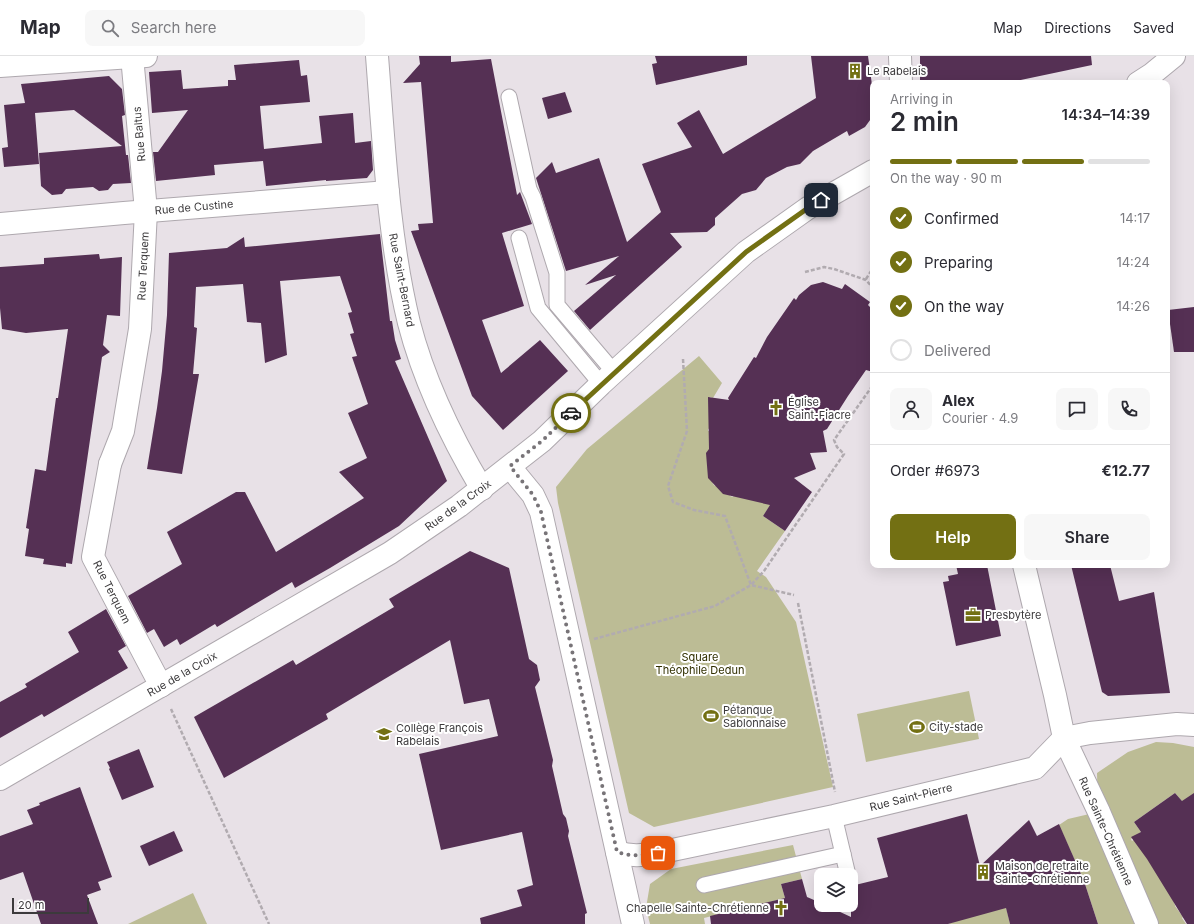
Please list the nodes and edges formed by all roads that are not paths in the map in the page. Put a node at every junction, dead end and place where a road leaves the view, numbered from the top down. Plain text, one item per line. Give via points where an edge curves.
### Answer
1 (137, 56) edge
2 (377, 56) edge
3 (900, 56) edge
4 (1174, 56) edge
5 (0, 66) edge
6 (901, 80) edge
7 (1143, 80) edge
8 (509, 97) dead end
9 (870, 173) edge
10 (388, 192) junction
11 (146, 211) junction
12 (0, 224) edge
13 (519, 238) dead end
14 (608, 378) junction
15 (510, 466) junction
16 (482, 489) junction
17 (1025, 568) edge
18 (161, 686) junction
19 (1194, 725) edge
20 (1064, 738) junction
21 (0, 779) edge
22 (834, 816) junction
23 (617, 852) junction
24 (843, 854) junction
25 (846, 868) edge
26 (704, 885) dead end
27 (633, 924) edge
28 (1147, 924) edge

1 - 5 street
1 - 11 street, Rue Baltus
2 - 10 street, Rue Saint-Bernard
3 - 6 street
4 - 7 street
8 - 14 lane via 529,189 534,197 557,273 557,305
9 - 14 street, Rue de la Croix via 808,208 746,252
10 - 11 street, Rue de Custine
10 - 16 street, Rue Saint-Bernard via 401,286 420,359 451,434
11 - 12 street, Rue de Custine
11 - 18 street, Rue Terquem via 140,329 123,431 110,464 94,557
13 - 14 lane via 538,308
14 - 15 street, Rue de la Croix via 542,441
15 - 16 street, Rue de la Croix
15 - 23 street via 533,495 541,512
16 - 18 street, Rue de la Croix via 390,553
17 - 20 street, Rue Sainte-Chrétienne
18 - 21 street, Rue de la Croix
19 - 20 street via 1177,724
20 - 22 street, Rue Saint-Pierre via 1035,768
20 - 28 street, Rue Sainte-Chrétienne
22 - 23 street, Rue Saint-Pierre via 658,853 636,856
22 - 24 lane
23 - 27 street
24 - 25 lane
24 - 26 lane

